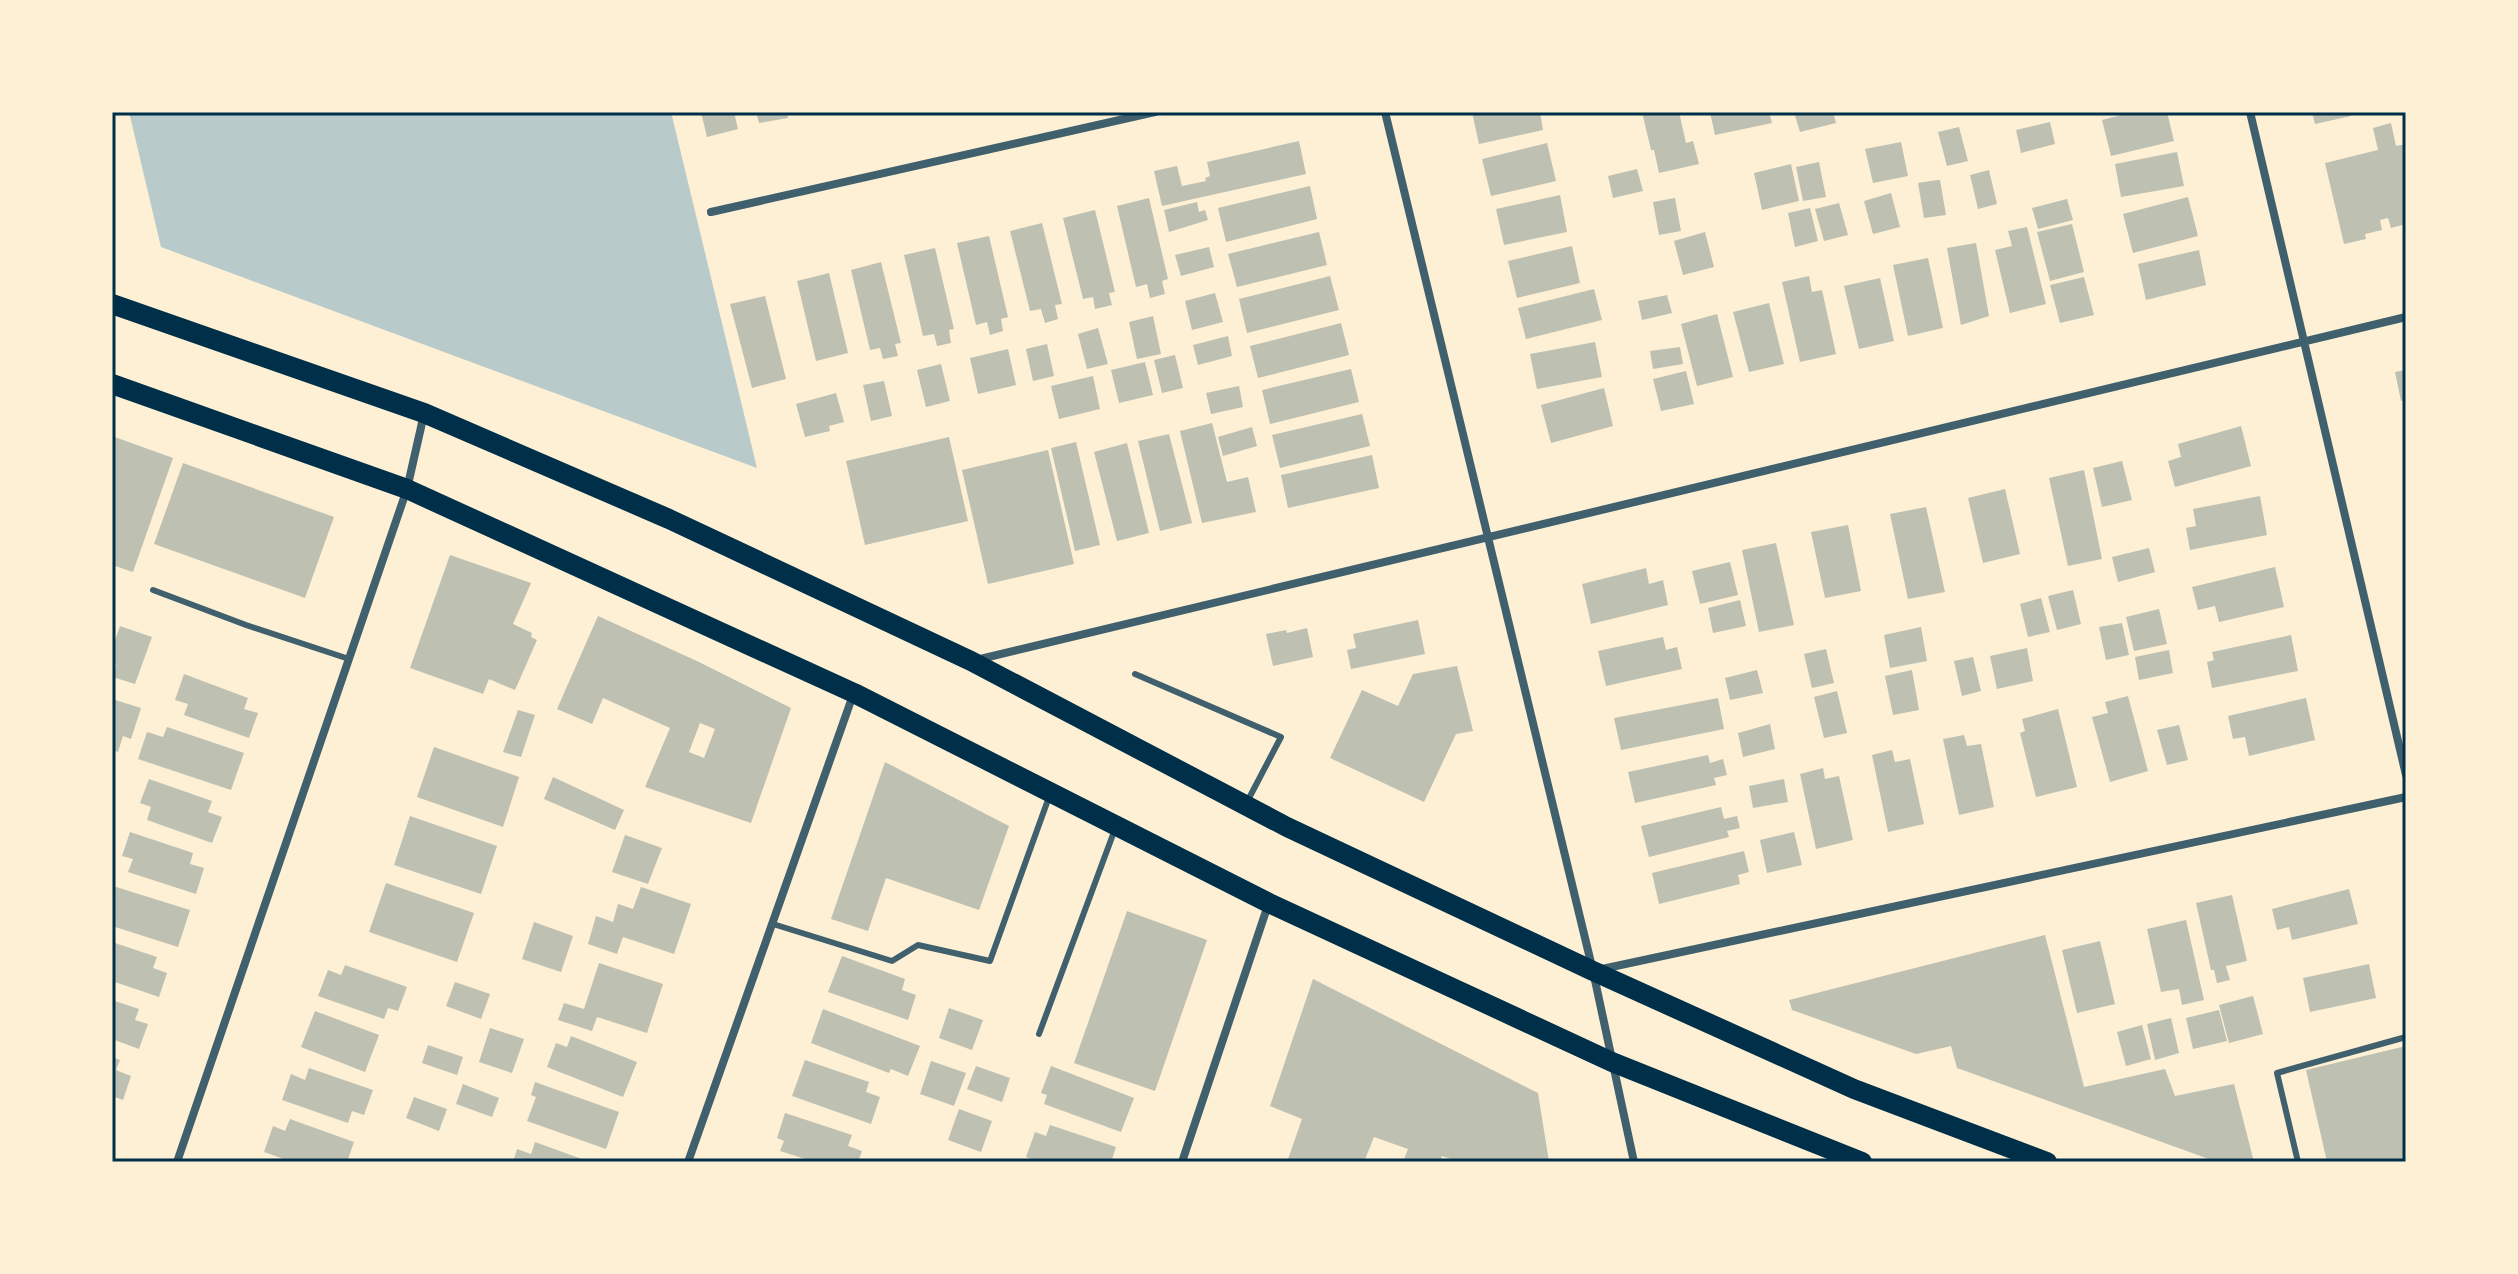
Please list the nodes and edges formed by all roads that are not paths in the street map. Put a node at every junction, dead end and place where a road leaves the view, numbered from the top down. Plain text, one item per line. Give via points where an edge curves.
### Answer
1 (1155, 112) edge
2 (1385, 112) edge
3 (2250, 112) edge
4 (711, 212) dead end
5 (112, 304) edge
6 (2406, 317) edge
7 (2304, 341) junction
8 (112, 384) edge
9 (424, 413) junction
10 (407, 489) junction
11 (1487, 537) junction
12 (153, 590) dead end
13 (349, 659) junction
14 (971, 661) junction
15 (1135, 674) dead end
16 (854, 693) junction
17 (2406, 775) edge
18 (1051, 792) junction
19 (2406, 797) edge
20 (1245, 806) junction
21 (1116, 825) junction
22 (1269, 903) junction
23 (773, 924) junction
24 (1593, 971) junction
25 (1039, 1034) dead end
26 (2406, 1037) edge
27 (1612, 1062) junction
28 (177, 1162) edge
29 (688, 1162) edge
30 (1182, 1162) edge
31 (1634, 1162) edge
32 (1862, 1162) edge
33 (2047, 1162) edge
34 (2298, 1162) edge

1 - 4 street
2 - 11 street
3 - 7 street
5 - 9 main road
6 - 7 street
7 - 11 street
7 - 17 street
8 - 10 main road
9 - 10 street
9 - 14 main road via 669,519
10 - 13 street
10 - 16 main road
11 - 14 street
11 - 24 street
12 - 13 lane
13 - 28 street
14 - 20 main road
15 - 20 lane via 1281,737
16 - 18 main road
16 - 23 street
18 - 21 main road
18 - 23 lane via 990,961 918,945 892,961
19 - 24 street
20 - 24 main road
21 - 22 main road
21 - 25 lane
22 - 27 main road
22 - 30 street
23 - 29 street
24 - 27 street
24 - 33 main road via 1854,1089
26 - 34 lane via 2277,1073
27 - 31 street
27 - 32 main road

